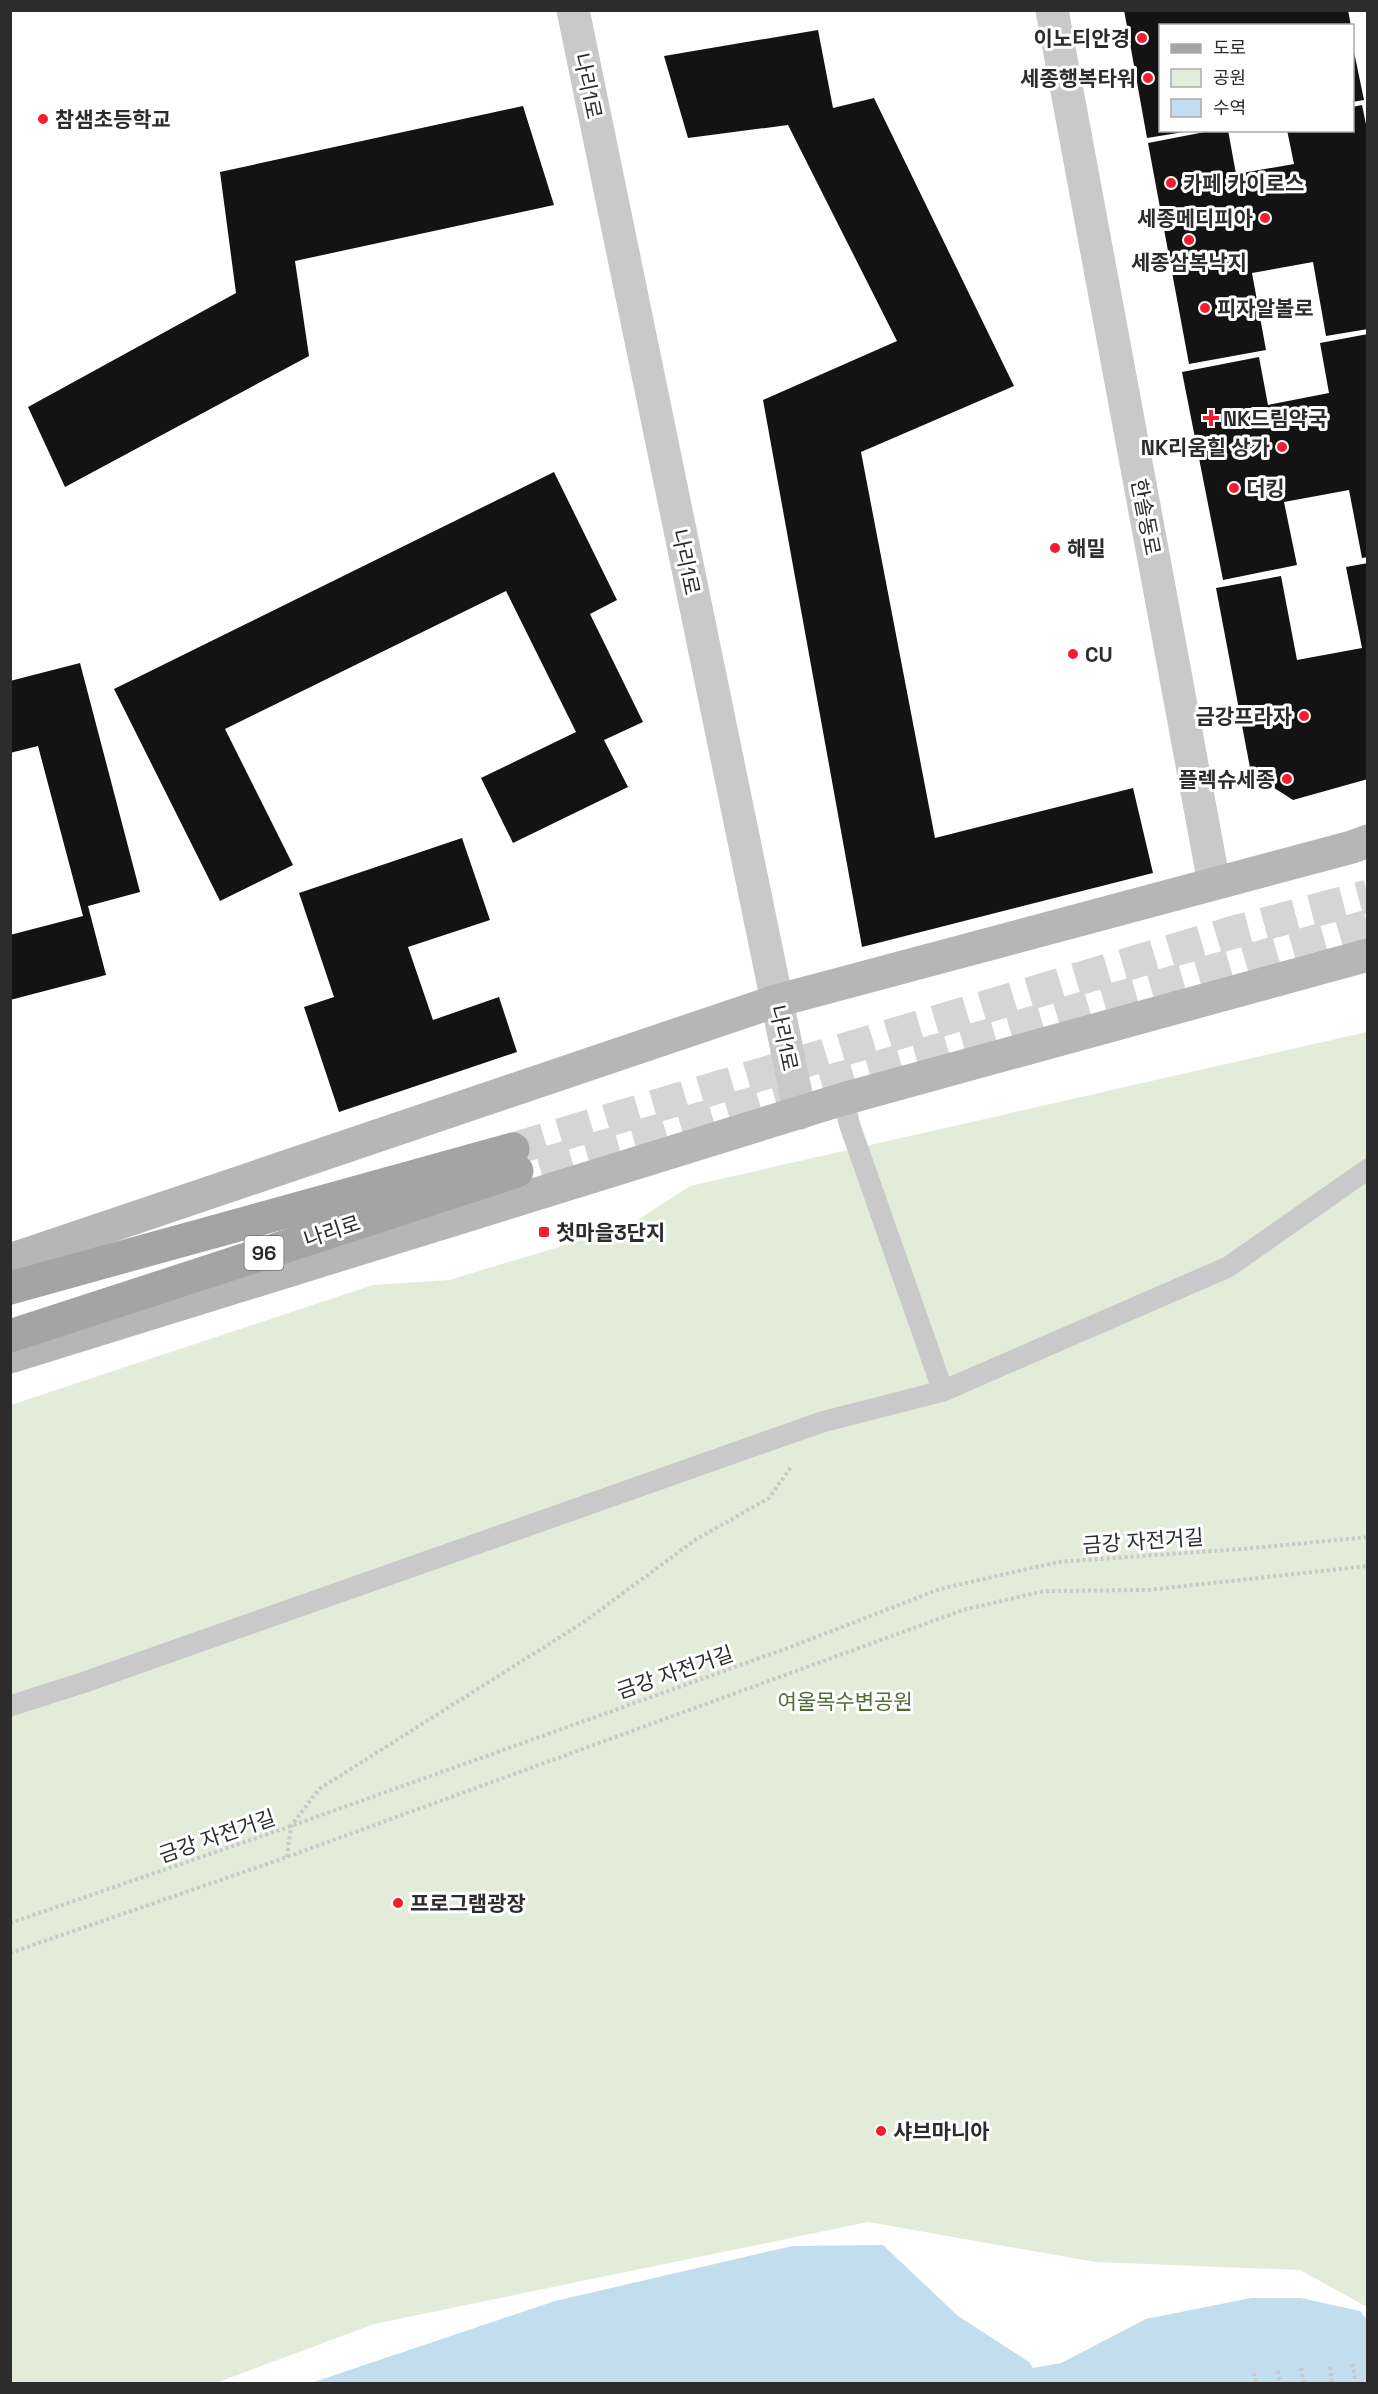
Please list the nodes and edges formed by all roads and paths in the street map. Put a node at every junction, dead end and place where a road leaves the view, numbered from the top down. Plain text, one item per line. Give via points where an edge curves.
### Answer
1 (573, 10) edge
2 (1052, 10) edge
3 (1362, 847) edge
4 (1214, 883) junction
5 (1368, 955) edge
6 (776, 1001) junction
7 (843, 1100) junction
8 (800, 1113) junction
9 (1368, 1169) edge
10 (10, 1260) edge
11 (10, 1288) edge
12 (10, 1336) edge
13 (10, 1357) edge
14 (943, 1391) junction
15 (822, 1422) junction
16 (1368, 1537) edge
17 (1368, 1566) edge
18 (10, 1706) edge
19 (291, 1826) junction
20 (287, 1857) junction
21 (10, 1923) edge
22 (10, 1953) edge
23 (1352, 2364) dead end
24 (1330, 2367) dead end
25 (1301, 2368) dead end
26 (1278, 2371) dead end
27 (1254, 2373) dead end
28 (1257, 2384) edge
29 (1281, 2384) edge
30 (1304, 2384) edge
31 (1332, 2384) edge
32 (1356, 2384) edge

1 - 6 street, 나리1로
2 - 4 street, 한솔동로
3 - 4 street
4 - 6 street
5 - 7 street
6 - 8 street, 나리1로
6 - 10 street
7 - 8 street
7 - 14 lane
8 - 13 street
9 - 14 lane via 1228,1267
11 - 12 main road, 나리로 / 96 via 515,1160
14 - 15 lane
15 - 18 lane
15 - 19 path via 769,1498 695,1540 584,1622 319,1789
16 - 19 path, 금강 자전거길 via 1058,1562 940,1589 788,1648
17 - 20 path via 1148,1590 1044,1591 963,1610
19 - 20 path
19 - 21 path, 금강 자전거길
20 - 22 path
23 - 32 path
24 - 31 path
25 - 30 path
26 - 29 path
27 - 28 path

